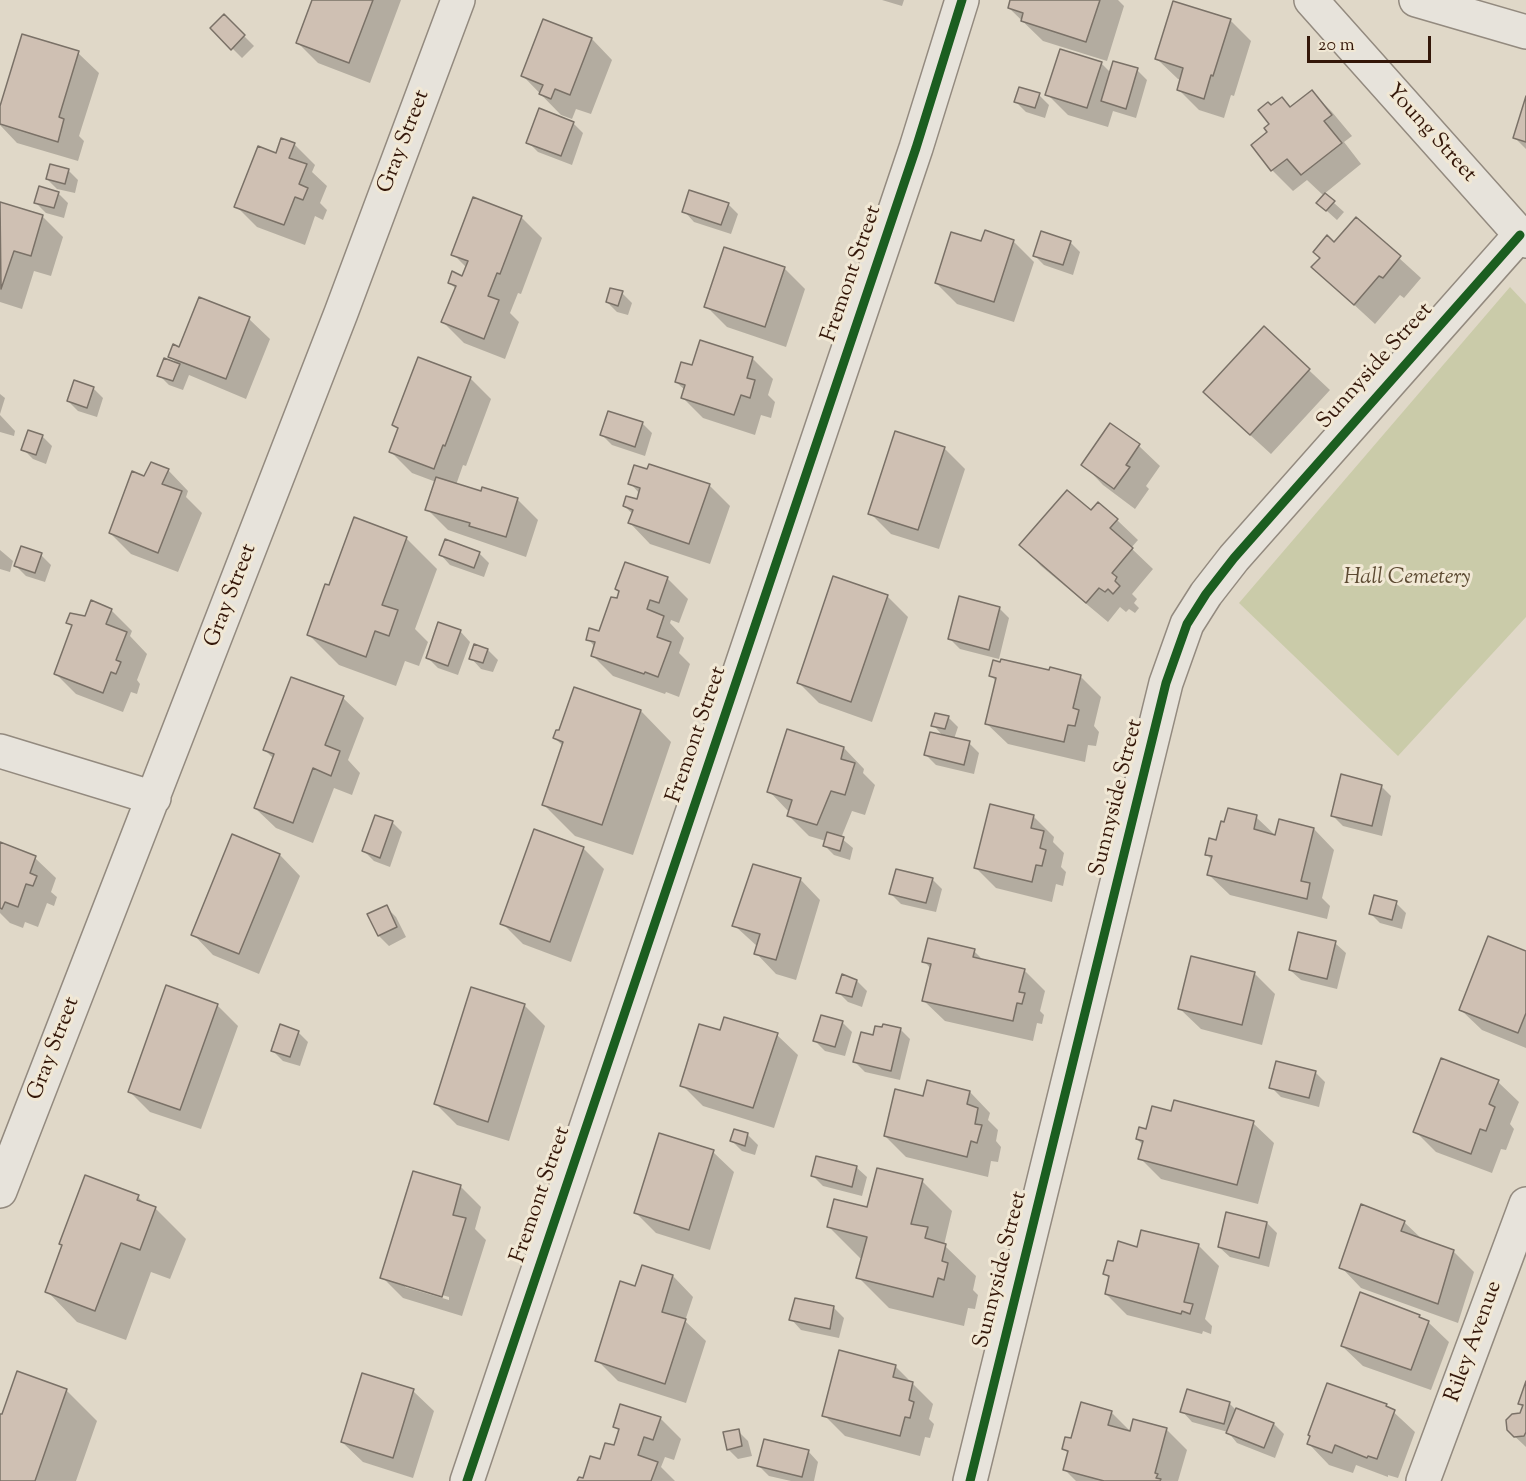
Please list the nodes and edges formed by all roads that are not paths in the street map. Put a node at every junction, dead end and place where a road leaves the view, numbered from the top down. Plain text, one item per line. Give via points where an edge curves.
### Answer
1 (458, 0) edge
2 (962, 0) edge
3 (1311, 0) edge
4 (1416, 0) edge
5 (1526, 32) edge
6 (1523, 238) edge
7 (0, 751) edge
8 (154, 798) junction
9 (0, 1191) edge
10 (1526, 1204) edge
11 (467, 1481) edge
12 (970, 1481) edge
13 (1423, 1481) edge

1 - 8 street, Gray Street
2 - 11 street, Fremont Street via 912,160
3 - 6 street, Young Street
4 - 5 street
6 - 12 street, Sunnyside Street via 1234,558 1187,624 1166,683
7 - 8 street
8 - 9 street, Gray Street
10 - 13 street, Riley Avenue

